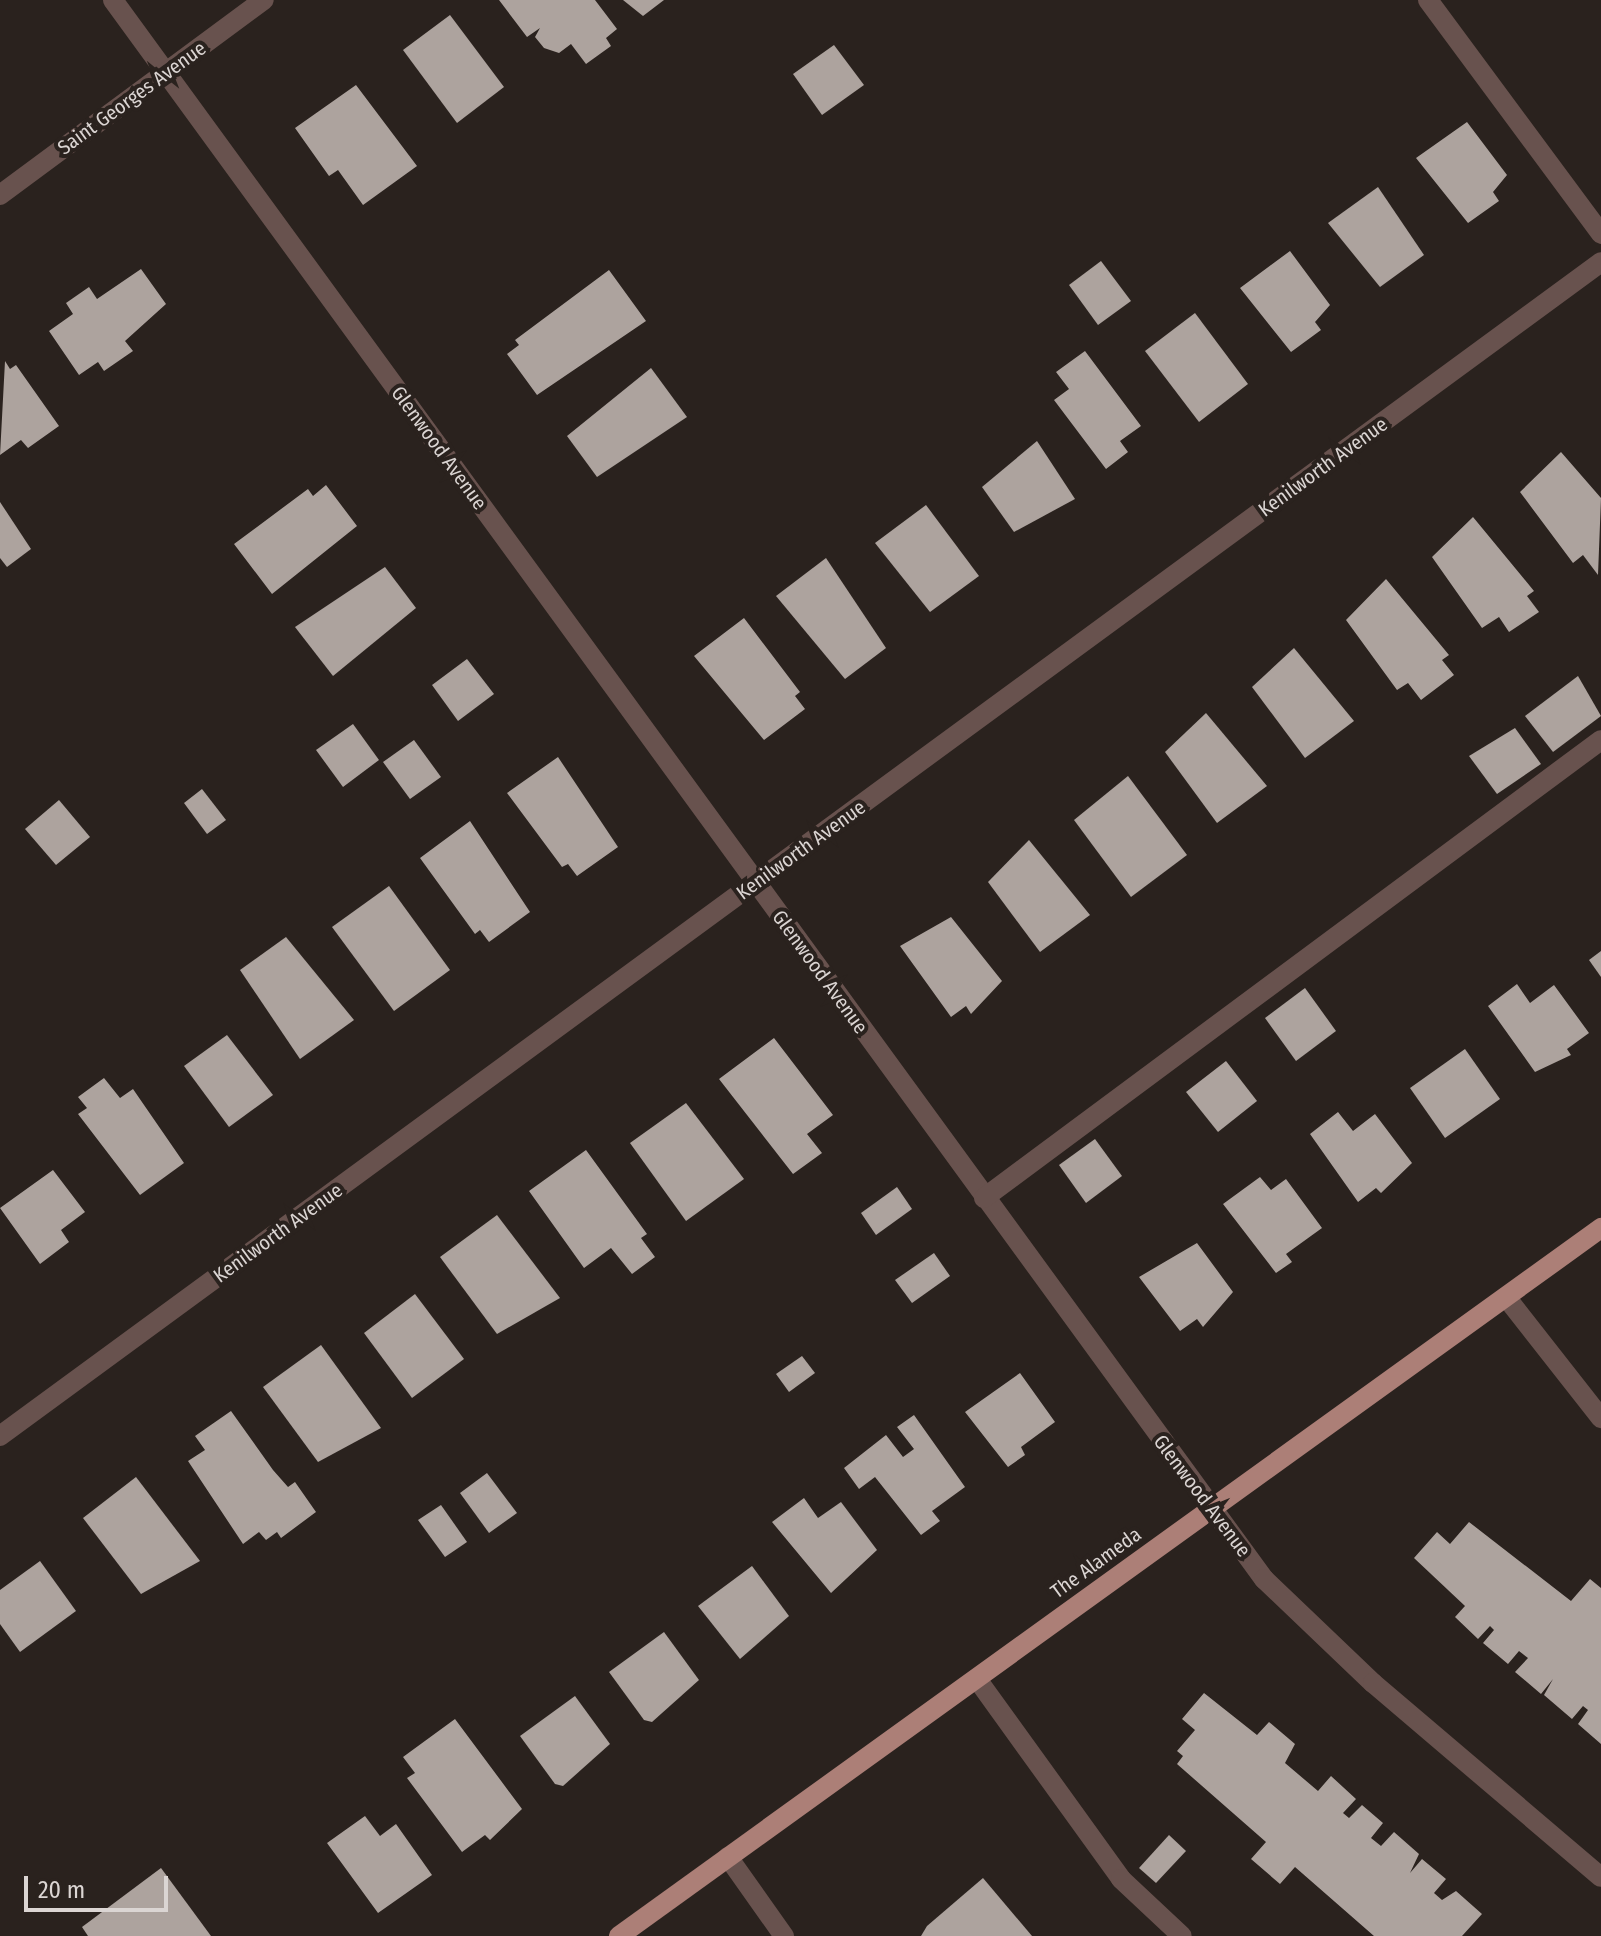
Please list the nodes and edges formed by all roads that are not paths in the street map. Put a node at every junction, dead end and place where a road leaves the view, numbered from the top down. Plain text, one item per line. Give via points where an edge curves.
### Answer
1 (113, 0) edge
2 (264, 0) edge
3 (1428, 0) edge
4 (166, 73) junction
5 (0, 195) edge
6 (1601, 234) edge
7 (1601, 262) edge
8 (1601, 740) edge
9 (756, 884) junction
10 (984, 1198) junction
11 (1601, 1228) edge
12 (1506, 1297) junction
13 (1601, 1418) edge
14 (0, 1436) edge
15 (1211, 1509) junction
16 (977, 1679) junction
17 (728, 1857) junction
18 (1601, 1877) edge
19 (619, 1936) edge
20 (784, 1936) edge
21 (1182, 1936) edge

1 - 4 street, Glenwood Avenue
2 - 4 street, Saint Georges Avenue
3 - 6 street
4 - 5 street, Saint Georges Avenue
4 - 9 street, Glenwood Avenue
7 - 9 street, Kenilworth Avenue
8 - 10 street
9 - 10 street, Glenwood Avenue
9 - 14 street, Kenilworth Avenue
10 - 15 street, Glenwood Avenue
11 - 12 main road, The Alameda
12 - 13 street
12 - 15 main road, The Alameda
15 - 16 main road, The Alameda
15 - 18 street, Glenwood Avenue via 1264,1579 1373,1683
16 - 17 main road, The Alameda
16 - 21 street via 1121,1879
17 - 19 main road, The Alameda
17 - 20 street

